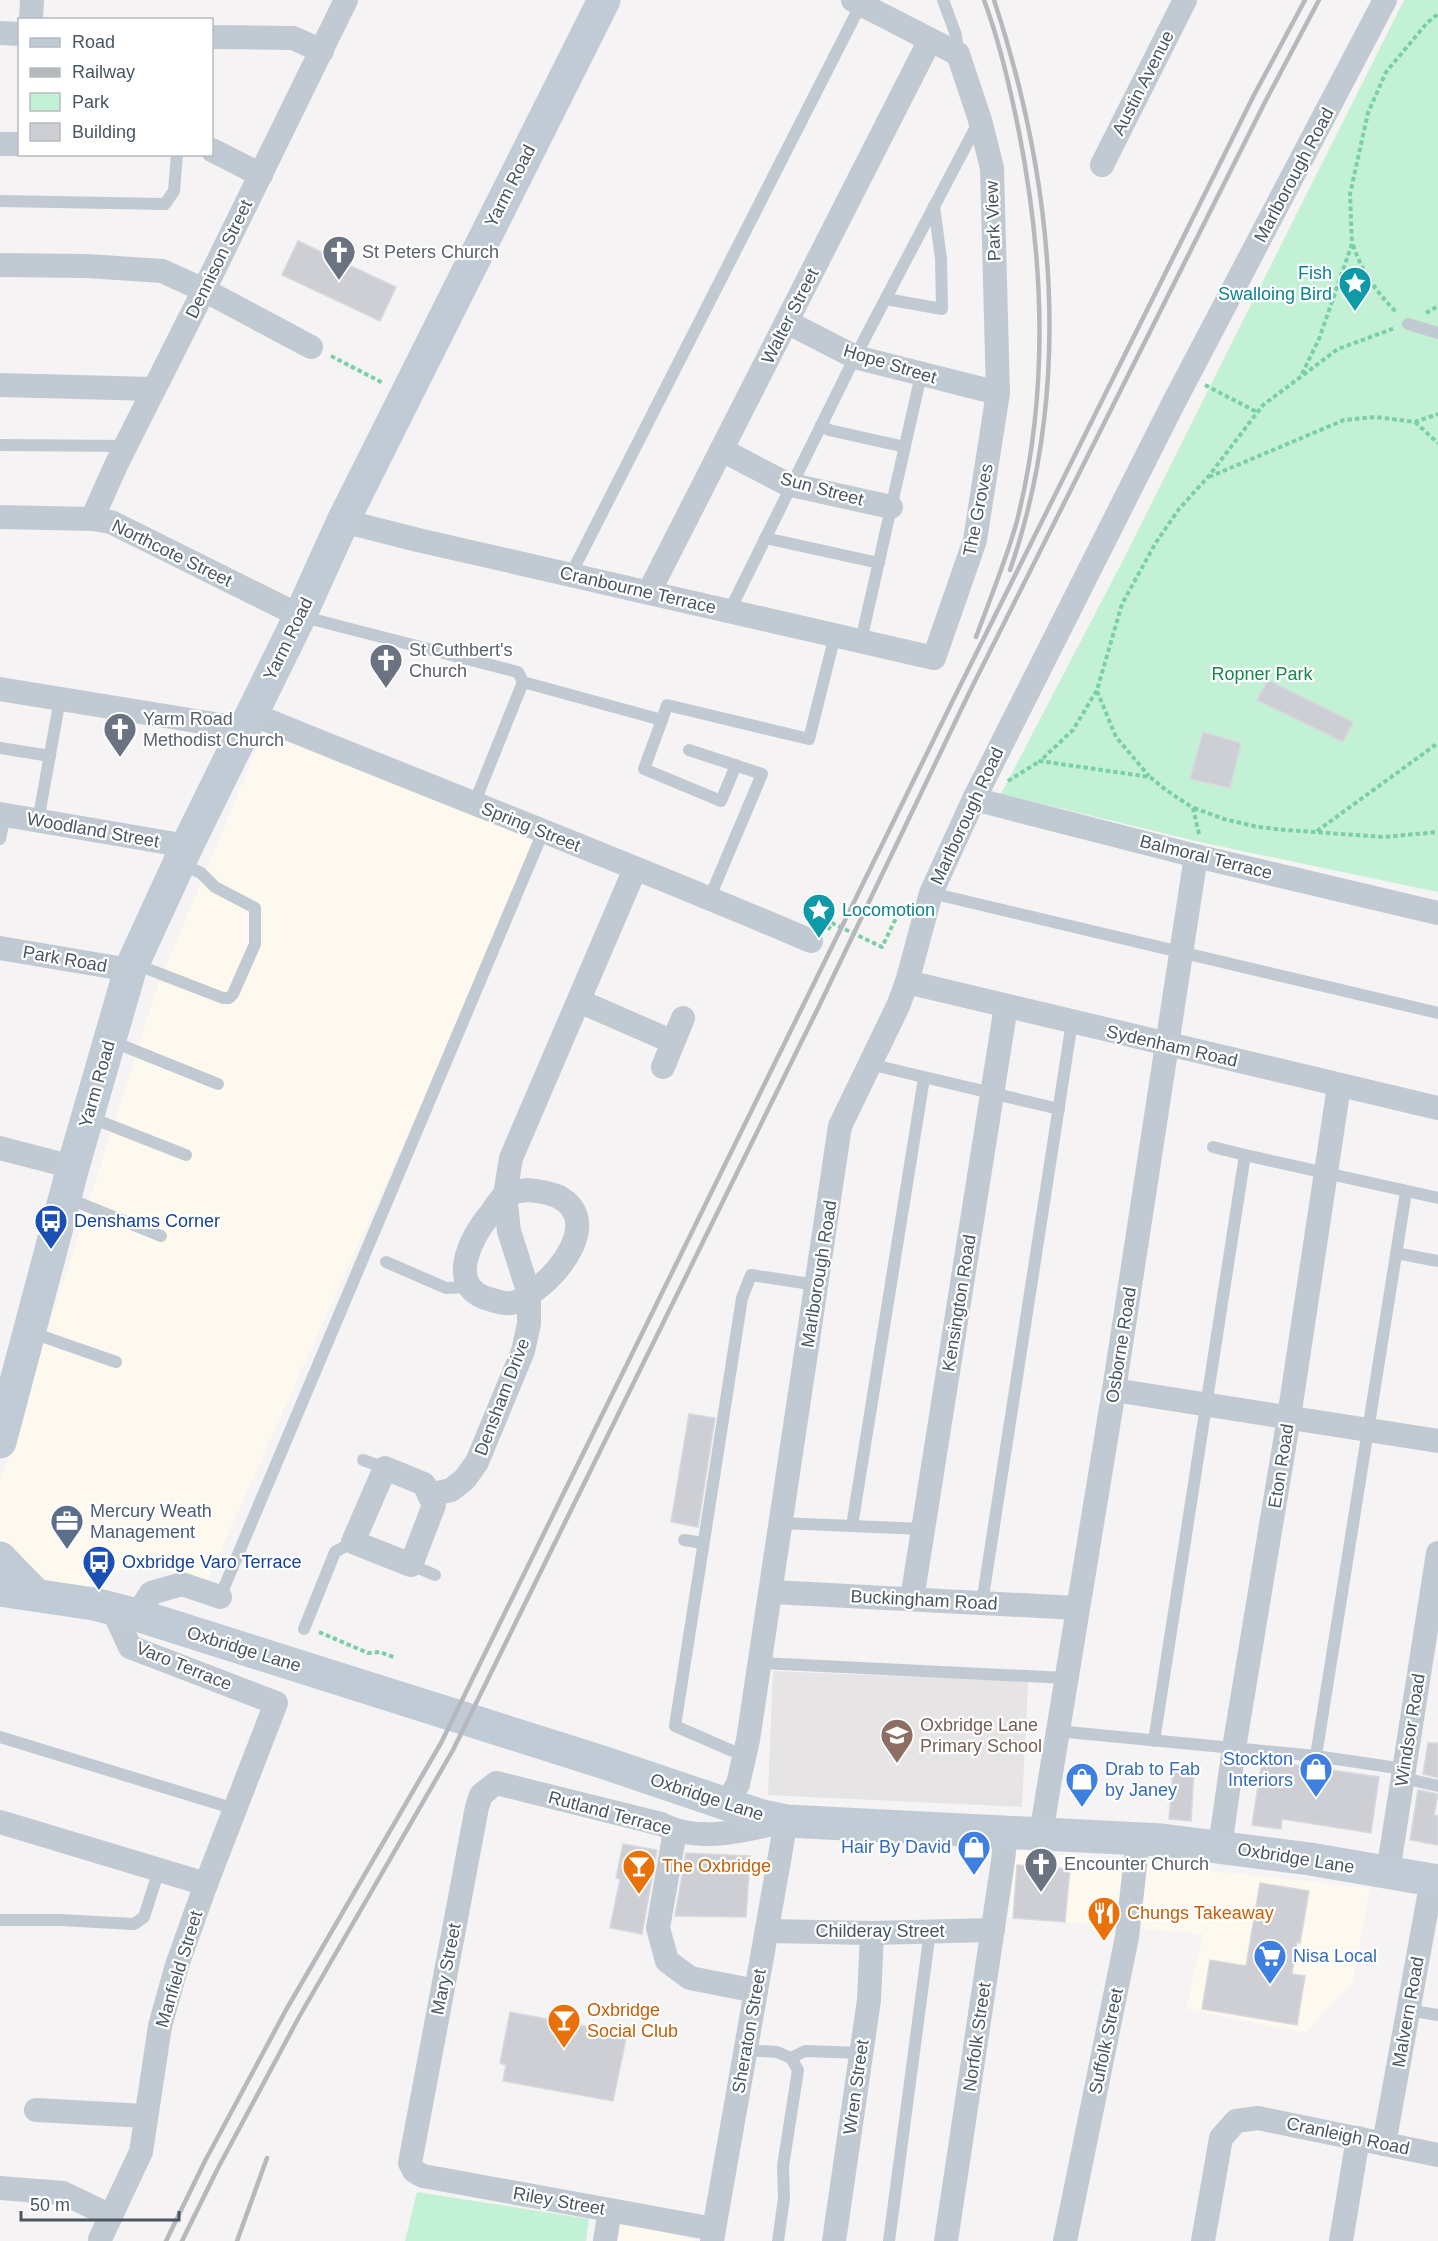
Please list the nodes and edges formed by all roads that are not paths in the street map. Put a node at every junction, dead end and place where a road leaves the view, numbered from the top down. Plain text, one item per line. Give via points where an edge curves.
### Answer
1 (32, 0) edge
2 (346, 0) edge
3 (604, 0) edge
4 (943, 0) edge
5 (1185, 0) edge
6 (1385, 0) edge
7 (857, 2) edge
8 (32, 18) edge
9 (0, 33) edge
10 (18, 34) edge
11 (213, 37) edge
12 (930, 40) junction
13 (322, 51) junction
14 (958, 54) junction
15 (980, 120) junction
16 (0, 144) edge
17 (18, 144) edge
18 (213, 151) edge
19 (177, 156) edge
20 (1102, 165) dead end
21 (261, 176) junction
22 (0, 201) edge
23 (934, 206) junction
24 (0, 265) edge
25 (204, 290) junction
26 (886, 299) junction
27 (787, 322) junction
28 (1408, 324) road end
29 (1438, 333) edge
30 (311, 347) road end
31 (855, 357) junction
32 (921, 375) junction
33 (0, 385) edge
34 (153, 389) junction
35 (998, 393) junction
36 (821, 425) junction
37 (0, 445) edge
38 (125, 446) junction
39 (905, 447) junction
40 (722, 450) junction
41 (791, 485) junction
42 (891, 507) junction
43 (92, 519) junction
44 (343, 521) junction
45 (2, 522) edge
46 (765, 538) junction
47 (879, 562) junction
48 (572, 574) junction
49 (650, 592) junction
50 (729, 612) junction
51 (300, 616) junction
52 (835, 635) junction
53 (861, 641) junction
54 (934, 658) joint
55 (523, 682) junction
56 (0, 689) edge
57 (60, 699) junction
58 (662, 720) junction
59 (248, 721) junction
60 (0, 748) edge
61 (689, 750) dead end
62 (50, 756) junction
63 (736, 765) junction
64 (974, 799) junction
65 (474, 804) junction
66 (2, 815) edge
67 (38, 821) junction
68 (543, 832) junction
69 (0, 839) edge
70 (183, 854) junction
71 (1196, 856) junction
72 (635, 869) junction
73 (931, 892) junction
74 (710, 897) junction
75 (1438, 913) edge
76 (811, 941) dead end
77 (0, 948) edge
78 (1181, 953) junction
79 (132, 967) junction
80 (907, 982) junction
81 (579, 1001) junction
82 (1006, 1006) junction
83 (1438, 1013) edge
84 (683, 1018) dead end
85 (1072, 1022) junction
86 (110, 1040) junction
87 (673, 1042) junction
88 (1168, 1044) junction
89 (870, 1064) junction
90 (663, 1067) dead end
91 (924, 1078) junction
92 (218, 1084) dead end
93 (1339, 1086) junction
94 (992, 1094) junction
95 (1438, 1108) edge
96 (1059, 1109) junction
97 (88, 1117) junction
98 (0, 1148) edge
99 (1213, 1148) dead end
100 (186, 1155) dead end
101 (1245, 1155) junction
102 (1325, 1174) junction
103 (70, 1183) junction
104 (1406, 1192) junction
105 (505, 1195) junction
106 (1438, 1198) edge
107 (161, 1236) dead end
108 (1396, 1253) junction
109 (1438, 1261) edge
110 (386, 1262) dead end
111 (817, 1285) junction
112 (470, 1287) junction
113 (529, 1294) junction
114 (29, 1332) junction
115 (116, 1362) dead end
116 (1114, 1390) junction
117 (1206, 1405) junction
118 (1289, 1418) junction
119 (1368, 1430) junction
120 (1438, 1441) edge
121 (0, 1442) edge
122 (429, 1495) junction
123 (781, 1523) junction
124 (852, 1526) junction
125 (923, 1529) junction
126 (684, 1540) dead end
127 (353, 1542) junction
128 (703, 1543) junction
129 (1438, 1553) edge
130 (0, 1558) edge
131 (411, 1565) junction
132 (435, 1575) dead end
133 (0, 1590) edge
134 (772, 1592) junction
135 (36, 1595) junction
136 (220, 1597) joint
137 (912, 1599) junction
138 (982, 1603) junction
139 (1077, 1608) junction
140 (124, 1612) junction
141 (308, 1629) road end
142 (760, 1663) junction
143 (1066, 1678) junction
144 (276, 1703) joint
145 (1057, 1731) junction
146 (0, 1737) edge
147 (1154, 1741) junction
148 (1234, 1748) junction
149 (744, 1756) junction
150 (1316, 1756) junction
151 (1403, 1774) junction
152 (496, 1783) joint
153 (1438, 1786) edge
154 (235, 1809) junction
155 (726, 1819) junction
156 (786, 1821) junction
157 (0, 1822) edge
158 (675, 1831) junction
159 (1006, 1833) junction
160 (1041, 1834) junction
161 (1138, 1839) junction
162 (1220, 1847) junction
163 (159, 1870) junction
164 (1388, 1872) junction
165 (1435, 1880) edge
166 (206, 1884) junction
167 (0, 1920) edge
168 (767, 1930) junction
169 (993, 1930) junction
170 (930, 1931) junction
171 (872, 1933) junction
172 (756, 1991) junction
173 (1408, 2010) junction
174 (1438, 2015) edge
175 (745, 2050) junction
176 (861, 2053) junction
177 (791, 2058) junction
178 (36, 2110) dead end
179 (146, 2116) junction
180 (1358, 2138) junction
181 (1384, 2144) junction
182 (1438, 2155) edge
183 (410, 2163) joint
184 (0, 2188) edge
185 (610, 2210) junction
186 (111, 2216) junction
187 (713, 2235) edge
188 (100, 2239) dead end
189 (605, 2241) edge
190 (778, 2241) edge
191 (834, 2241) edge
192 (889, 2241) edge
193 (946, 2241) edge
194 (1065, 2241) edge
195 (1203, 2241) edge
196 (1341, 2241) edge

1 - 8 street
2 - 13 street, Dennison Street
3 - 44 street, Yarm Road
4 - 14 lane via 956,34
5 - 20 street, Austin Avenue
6 - 64 street, Marlborough Road via 1173,404
7 - 12 street
7 - 48 lane
9 - 10 street
11 - 13 street via 293,38
12 - 14 street
12 - 27 street, Walter Street
13 - 21 street, Dennison Street
14 - 15 street, Park View
15 - 23 lane
15 - 35 street, Park View via 992,168
16 - 17 street
18 - 21 street
19 - 22 lane via 174,191 165,204
21 - 25 street, Dennison Street
23 - 26 lane
23 - 26 lane via 942,309
24 - 25 street via 162,271
25 - 30 street
25 - 34 street, Dennison Street
26 - 31 lane
27 - 31 street, Hope Street
27 - 40 street, Walter Street
28 - 29 lane
31 - 32 street, Hope Street
31 - 36 lane
32 - 35 street, Hope Street
32 - 39 lane
33 - 34 street
34 - 38 street, Dennison Street
35 - 54 street, The Groves via 975,540
36 - 39 lane
36 - 41 lane
37 - 38 lane
38 - 43 street, Dennison Street
39 - 42 lane
40 - 41 street, Sun Street
40 - 49 street, Walter Street
41 - 42 street, Sun Street
41 - 46 lane
42 - 47 lane
43 - 45 street, Northcote Street
43 - 51 street, Northcote Street via 111,522
44 - 48 street, Cranbourne Terrace
44 - 51 street, Yarm Road
46 - 47 lane
46 - 50 lane
47 - 53 lane
48 - 49 street, Cranbourne Terrace
49 - 50 street, Cranbourne Terrace
50 - 52 street, Cranbourne Terrace
51 - 55 lane via 518,672
51 - 59 street, Yarm Road
52 - 53 street, Cranbourne Terrace
52 - 58 lane via 809,739 667,705
53 - 54 street, Cranbourne Terrace
55 - 58 lane
55 - 65 lane
56 - 57 street, Spring Street
57 - 59 street, Spring Street
57 - 62 lane
58 - 63 lane via 644,769 721,801
59 - 65 street, Spring Street
59 - 70 street, Yarm Road
60 - 62 lane
61 - 63 lane
62 - 67 lane
63 - 74 lane via 762,774
64 - 71 street, Balmoral Terrace
64 - 73 street, Marlborough Road
65 - 68 street, Spring Street
66 - 67 street, Woodland Street
66 - 69 lane
67 - 70 street, Woodland Street
68 - 72 street, Spring Street
68 - 136 lane
70 - 79 street, Yarm Road
70 - 79 lane via 216,887 255,908 255,944 233,994 223,998
71 - 75 street, Balmoral Terrace
71 - 78 street, Osborne Road
72 - 74 street, Spring Street
72 - 81 street, Densham Drive
73 - 78 lane
73 - 80 street, Marlborough Road
74 - 76 street, Spring Street
77 - 79 street, Park Road
78 - 83 lane
78 - 88 street, Osborne Road
79 - 86 street, Yarm Road
80 - 82 street, Sydenham Road
80 - 89 street, Marlborough Road
81 - 87 street
81 - 105 street, Densham Drive via 512,1158
82 - 85 street, Sydenham Road
82 - 94 street, Kensington Road
84 - 87 street
85 - 88 street, Sydenham Road
85 - 96 lane
86 - 92 lane
86 - 97 street, Yarm Road
87 - 90 street
88 - 93 street, Sydenham Road
88 - 116 street, Osborne Road
89 - 91 lane
89 - 111 street, Marlborough Road via 840,1126
91 - 94 lane
91 - 124 lane
93 - 95 street, Sydenham Road
93 - 102 street, Eton Road
94 - 96 lane
94 - 125 street, Kensington Road
96 - 138 lane
97 - 100 lane
97 - 103 street, Yarm Road
98 - 103 street
99 - 101 lane
101 - 102 lane
101 - 117 lane
102 - 104 lane
102 - 118 street, Eton Road
103 - 107 lane
103 - 114 street, Yarm Road
104 - 106 lane
104 - 108 lane
105 - 112 street via 485,1220 467,1256 464,1271
105 - 113 street, Densham Drive via 509,1231
105 - 113 street via 528,1190 546,1192 560,1197 576,1218 575,1238 566,1259 547,1283
108 - 109 lane
108 - 119 lane
110 - 112 lane via 446,1288
111 - 123 street, Marlborough Road
111 - 128 lane via 751,1275 742,1298
112 - 113 street via 488,1299 512,1303
113 - 122 street, Densham Drive via 524,1351 477,1462 451,1490
114 - 115 lane
114 - 121 street, Yarm Road
116 - 117 street
116 - 139 street, Osborne Road
117 - 118 street
117 - 147 lane
118 - 119 street
118 - 148 street, Eton Road
119 - 120 street
119 - 150 lane
122 - 127 street via 424,1484 374,1464
122 - 131 street via 434,1505
123 - 124 lane
123 - 134 street, Marlborough Road
124 - 125 lane
125 - 137 street, Kensington Road
126 - 128 lane
127 - 131 street
127 - 141 lane via 335,1552
128 - 149 lane via 675,1726
129 - 151 street, Windsor Road
130 - 135 street
131 - 132 lane
133 - 135 street, Oxbridge Lane
134 - 137 street, Buckingham Road
134 - 142 street, Marlborough Road
135 - 140 street, Oxbridge Lane
136 - 140 street via 182,1584 151,1593
137 - 138 street, Buckingham Road
138 - 139 street, Buckingham Road
139 - 143 street, Osborne Road
140 - 144 street, Varo Terrace via 130,1647
140 - 155 street, Oxbridge Lane via 320,1672
142 - 143 lane
142 - 149 street, Marlborough Road
143 - 145 street, Osborne Road
144 - 154 street, Manfield Street
145 - 147 lane
145 - 160 street, Osborne Road
146 - 154 lane
147 - 148 lane
148 - 150 lane
148 - 162 street, Eton Road
149 - 155 street, Marlborough Road
150 - 151 lane
151 - 153 lane
151 - 164 street, Windsor Road
152 - 158 street, Rutland Terrace via 661,1824
152 - 183 street, Mary Street via 481,1795 477,1807
154 - 166 street, Manfield Street
155 - 156 street, Oxbridge Lane via 762,1816
155 - 158 street, Rutland Terrace
156 - 159 street, Oxbridge Lane
156 - 168 street, Sheraton Street
157 - 163 street
158 - 172 street via 658,1928 667,1961 690,1978
159 - 160 street, Oxbridge Lane
159 - 169 street, Norfolk Street
160 - 161 street, Oxbridge Lane
161 - 162 street, Oxbridge Lane
161 - 194 street, Suffolk Street via 1127,1937
162 - 164 street, Oxbridge Lane
163 - 166 street
163 - 167 lane via 144,1917 134,1924
164 - 165 street, Oxbridge Lane
165 - 173 street, Malvern Road
166 - 179 street, Manfield Street via 160,2026
168 - 171 street, Childeray Street
168 - 172 street, Sheraton Street
169 - 170 street, Childeray Street
169 - 193 street, Norfolk Street
170 - 171 street, Childeray Street
170 - 192 lane
171 - 176 street, Wren Street via 869,2000
172 - 175 street, Sheraton Street
173 - 174 lane
173 - 181 street, Malvern Road
175 - 177 lane via 777,2052
175 - 187 street, Sheraton Street
176 - 177 lane via 805,2051
176 - 191 street, Wren Street
177 - 190 lane via 798,2070 783,2166 784,2198
178 - 179 street
179 - 186 street, Manfield Street via 141,2152
180 - 181 street, Cranleigh Road
180 - 195 street, Cranleigh Road via 1258,2118 1236,2121 1221,2138
180 - 196 street
181 - 182 street, Cranleigh Road
183 - 185 street, Riley Street via 423,2176
184 - 186 street via 63,2193
185 - 187 street, Riley Street
185 - 189 street
186 - 188 street, Manfield Street

